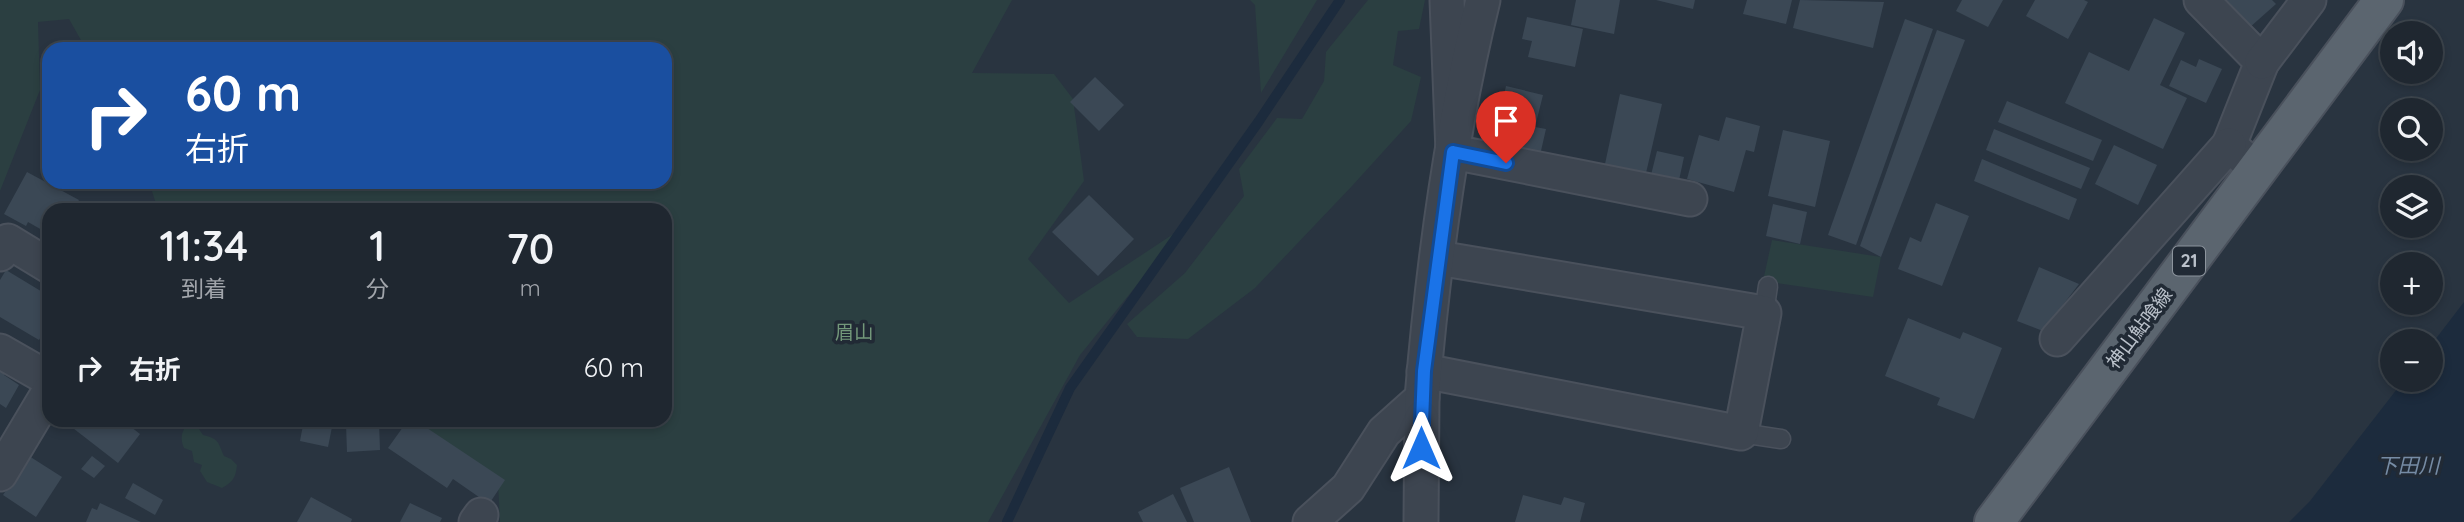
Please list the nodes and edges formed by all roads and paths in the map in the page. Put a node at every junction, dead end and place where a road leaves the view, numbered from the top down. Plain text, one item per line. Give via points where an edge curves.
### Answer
1 (1447, 0) edge
2 (1483, 0) edge
3 (2201, 0) edge
4 (2309, 0) edge
5 (2385, 0) edge
6 (2262, 62) junction
7 (2229, 145) junction
8 (1453, 152) junction
9 (2258, 170) junction
10 (1690, 199) dead end
11 (0, 254) edge
12 (1438, 258) junction
13 (42, 263) edge
14 (2057, 338) dead end
15 (0, 351) edge
16 (42, 375) edge
17 (1423, 384) junction
18 (42, 404) edge
19 (1741, 433) junction
20 (1781, 439) dead end
21 (0, 474) edge
22 (1310, 522) edge
23 (1421, 522) edge
24 (1994, 522) edge

1 - 8 street
2 - 8 street
3 - 6 street
4 - 6 street
5 - 9 main road, 神山鮎喰線 / 21
6 - 7 street
7 - 9 street
7 - 14 street
8 - 10 street
8 - 12 street
9 - 24 main road, 神山鮎喰線 / 21
11 - 13 street via 8,241
12 - 17 street
12 - 19 street via 1766,300
15 - 16 street
17 - 19 street
17 - 22 street via 1384,432 1348,488
17 - 23 street
18 - 21 street
19 - 20 lane

